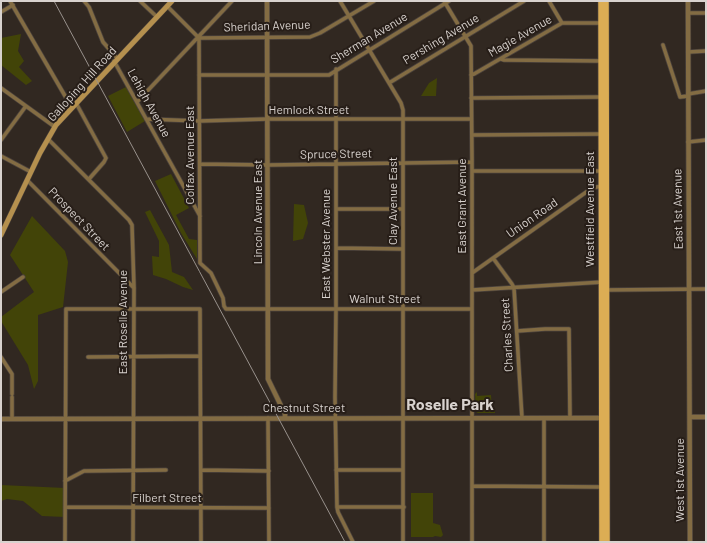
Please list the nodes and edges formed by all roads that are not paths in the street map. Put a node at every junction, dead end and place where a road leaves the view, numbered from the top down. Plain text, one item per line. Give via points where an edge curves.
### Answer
1 (10, 1) edge
2 (84, 1) edge
3 (140, 1) edge
4 (172, 1) edge
5 (232, 1) edge
6 (267, 1) edge
7 (340, 1) edge
8 (374, 1) edge
9 (524, 1) edge
10 (549, 1) edge
11 (601, 1) edge
12 (606, 1) edge
13 (688, 1) edge
14 (447, 2) edge
15 (13, 5) junction
16 (167, 6) junction
17 (1, 12) edge
18 (688, 13) junction
19 (706, 13) edge
20 (349, 16) junction
21 (157, 17) junction
22 (562, 23) junction
23 (603, 23) junction
24 (465, 36) junction
25 (199, 37) junction
26 (268, 37) junction
27 (663, 45) dead end
28 (369, 49) junction
29 (706, 51) edge
30 (688, 52) junction
31 (501, 59) junction
32 (116, 60) junction
33 (603, 61) junction
34 (336, 69) junction
35 (199, 75) junction
36 (471, 75) junction
37 (268, 76) junction
38 (389, 83) junction
39 (1, 88) edge
40 (706, 90) edge
41 (688, 95) junction
42 (604, 97) junction
43 (471, 98) junction
44 (137, 102) junction
45 (76, 103) junction
46 (26, 106) junction
47 (72, 108) junction
48 (472, 119) junction
49 (146, 120) junction
50 (268, 120) junction
51 (336, 120) junction
52 (403, 120) junction
53 (200, 121) junction
54 (55, 127) junction
55 (604, 134) junction
56 (472, 135) junction
57 (48, 139) junction
58 (1, 140) edge
59 (706, 140) edge
60 (688, 142) junction
61 (1, 156) edge
62 (472, 162) junction
63 (402, 163) junction
64 (200, 164) junction
65 (336, 164) junction
66 (268, 165) junction
67 (472, 171) junction
68 (604, 171) junction
69 (31, 172) junction
70 (89, 179) junction
71 (27, 180) junction
72 (604, 186) junction
73 (336, 209) junction
74 (403, 209) junction
75 (200, 217) junction
76 (3, 226) edge
77 (1, 235) edge
78 (336, 248) junction
79 (403, 249) junction
80 (493, 258) junction
81 (472, 273) junction
82 (23, 277) dead end
83 (604, 282) junction
84 (134, 288) junction
85 (514, 288) junction
86 (689, 289) junction
87 (706, 289) edge
88 (472, 290) junction
89 (604, 290) junction
90 (1, 292) edge
91 (226, 309) joint
92 (268, 309) junction
93 (336, 309) junction
94 (404, 309) junction
95 (472, 309) junction
96 (133, 310) junction
97 (517, 331) junction
98 (200, 356) junction
99 (1, 357) edge
100 (88, 357) dead end
101 (133, 357) junction
102 (690, 417) junction
103 (706, 417) edge
104 (12, 418) junction
105 (268, 418) junction
106 (286, 418) junction
107 (335, 418) junction
108 (404, 418) junction
109 (472, 418) junction
110 (522, 418) junction
111 (544, 418) junction
112 (570, 418) junction
113 (604, 418) junction
114 (1, 419) edge
115 (66, 419) junction
116 (134, 419) junction
117 (201, 419) junction
118 (134, 470) junction
119 (166, 470) dead end
120 (201, 470) junction
121 (336, 470) junction
122 (403, 470) junction
123 (269, 471) junction
124 (65, 481) junction
125 (472, 486) junction
126 (602, 487) junction
127 (543, 488) junction
128 (65, 507) junction
129 (337, 507) junction
130 (404, 507) junction
131 (133, 508) junction
132 (201, 508) junction
133 (269, 508) junction
134 (65, 542) edge
135 (133, 542) edge
136 (201, 542) edge
137 (269, 542) edge
138 (353, 542) edge
139 (403, 542) edge
140 (472, 542) edge
141 (544, 542) edge
142 (602, 542) edge
143 (607, 542) edge
144 (690, 542) edge

1 - 15 street
2 - 32 street, Lehigh Avenue via 89,7 103,42
3 - 21 street
4 - 16 main road, Galloping Hill Road
5 - 25 street
6 - 26 street, Lincoln Avenue East
7 - 20 street, Clay Avenue East
8 - 20 street, Sheridan Avenue
9 - 24 street, Pershing Avenue
10 - 22 street
11 - 23 main road, Westfield Avenue East
12 - 23 main road, Westfield Avenue East
13 - 18 street, East 1st Avenue
14 - 24 street, East Grant Avenue
14 - 28 street, Sherman Avenue
15 - 17 street
15 - 47 street
16 - 21 main road, Galloping Hill Road
16 - 25 street
18 - 19 street
18 - 30 street, East 1st Avenue
20 - 26 street, Sheridan Avenue via 310,37
20 - 28 street, Clay Avenue East
21 - 32 main road, Galloping Hill Road
22 - 23 street, Magie Avenue
22 - 31 street, Magie Avenue
23 - 33 main road, Westfield Avenue East
24 - 36 street, East Grant Avenue via 470,46
24 - 38 street, Pershing Avenue
25 - 26 street, Sheridan Avenue
25 - 35 street, Colfax Avenue East
25 - 44 street
26 - 37 street, Lincoln Avenue East
27 - 41 street via 680,97
28 - 34 street, Sherman Avenue
28 - 38 street, Clay Avenue East
29 - 30 street
30 - 41 street, East 1st Avenue
31 - 33 street
31 - 36 street, Magie Avenue
32 - 44 street, Lehigh Avenue
32 - 45 main road, Galloping Hill Road
33 - 42 main road, Westfield Avenue East
34 - 37 street, Sherman Avenue via 329,75
34 - 51 street, East Webster Avenue
35 - 37 street, Sherman Avenue
35 - 53 street, Colfax Avenue East
36 - 43 street, East Grant Avenue
37 - 50 street, Lincoln Avenue East
38 - 52 street, Clay Avenue East via 402,106
39 - 46 street
40 - 41 street
41 - 60 street, East 1st Avenue
42 - 43 street
42 - 55 main road, Westfield Avenue East
43 - 48 street, East Grant Avenue
44 - 49 street, Lehigh Avenue
45 - 47 main road, Galloping Hill Road
45 - 70 street via 106,158
46 - 54 street
46 - 58 street
47 - 54 main road, Galloping Hill Road
48 - 52 street, Hemlock Street
48 - 56 street, East Grant Avenue
49 - 53 street, Hemlock Street
49 - 75 street, Lehigh Avenue
50 - 51 street, Hemlock Street
50 - 53 street, Hemlock Street
50 - 66 street, Lincoln Avenue East
51 - 52 street, Hemlock Street
51 - 65 street, East Webster Avenue
52 - 63 street, Clay Avenue East
53 - 64 street, Colfax Avenue East
54 - 57 main road, Galloping Hill Road
55 - 56 street
55 - 68 main road, Westfield Avenue East
56 - 62 street, East Grant Avenue
57 - 69 main road, Galloping Hill Road
57 - 70 street
59 - 60 street
60 - 86 street, East 1st Avenue
61 - 69 street
62 - 63 street, Spruce Street
62 - 67 street, East Grant Avenue
63 - 65 street, Spruce Street
63 - 74 street, Clay Avenue East
64 - 66 street, Spruce Street
64 - 75 street, Colfax Avenue East
65 - 66 street, Spruce Street
65 - 73 street, East Webster Avenue
66 - 92 street, Lincoln Avenue East
67 - 68 street
67 - 81 street, East Grant Avenue
68 - 72 main road, Westfield Avenue East
69 - 71 main road, Galloping Hill Road
70 - 84 street, East Roselle Avenue via 132,224
71 - 76 main road, Galloping Hill Road
71 - 84 street, Prospect Street
72 - 80 street, Union Road via 592,188
72 - 83 main road, Westfield Avenue East
73 - 74 street
73 - 78 street, East Webster Avenue
74 - 79 street, Clay Avenue East
75 - 91 street, Colfax Avenue East via 200,263 211,273
76 - 77 main road, Galloping Hill Road
78 - 79 street
78 - 93 street, East Webster Avenue
79 - 94 street, Clay Avenue East
80 - 81 street, Union Road
80 - 85 street, Charles Street
81 - 88 street, East Grant Avenue
82 - 90 street
83 - 85 street
83 - 89 main road, Westfield Avenue East
84 - 96 street, East Roselle Avenue
85 - 88 street
85 - 97 street, Charles Street
86 - 87 street
86 - 89 street
86 - 102 street, East 1st Avenue
88 - 95 street, East Grant Avenue
89 - 113 main road, Westfield Avenue East
91 - 92 street, Walnut Street
92 - 93 street, Walnut Street
92 - 106 street, Lincoln Avenue East via 268,379
93 - 94 street, Walnut Street
93 - 107 street, East Webster Avenue
94 - 95 street, Walnut Street
94 - 108 street, Clay Avenue East
95 - 109 street, East Grant Avenue
96 - 98 street via 200,309
96 - 101 street, East Roselle Avenue
96 - 115 street via 66,309
97 - 110 street, Charles Street
97 - 112 street via 569,329
98 - 101 street
98 - 117 street
99 - 104 street via 12,378
100 - 101 street
101 - 116 street, East Roselle Avenue
102 - 103 street
102 - 144 street, West 1st Avenue
104 - 114 street, Chestnut Street
104 - 115 street, Chestnut Street
105 - 106 street, Chestnut Street
105 - 117 street, Chestnut Street
105 - 123 street
106 - 107 street, Chestnut Street
107 - 108 street, Chestnut Street
107 - 121 street, East Webster Avenue
108 - 109 street, Chestnut Street
108 - 122 street, Clay Avenue East
109 - 110 street, Chestnut Street
109 - 125 street, East Grant Avenue
110 - 111 street, Chestnut Street
111 - 112 street, Chestnut Street
111 - 127 street
112 - 113 street, Chestnut Street
113 - 126 main road
113 - 143 main road
115 - 116 street, Chestnut Street
115 - 124 street
116 - 117 street, Chestnut Street
116 - 118 street, East Roselle Avenue
117 - 120 street
118 - 119 street
118 - 124 street via 84,471
118 - 131 street, East Roselle Avenue
120 - 123 street
120 - 132 street
121 - 122 street
121 - 129 street, East Webster Avenue
122 - 130 street, Clay Avenue East
123 - 133 street
124 - 128 street
125 - 127 street
125 - 140 street, East Grant Avenue
126 - 127 street
126 - 142 main road
127 - 141 street
128 - 131 street, Filbert Street
128 - 134 street
129 - 130 street
129 - 138 street
130 - 139 street, Clay Avenue East
131 - 132 street, Filbert Street
131 - 135 street, East Roselle Avenue
132 - 133 street, Filbert Street
132 - 136 street
133 - 137 street

